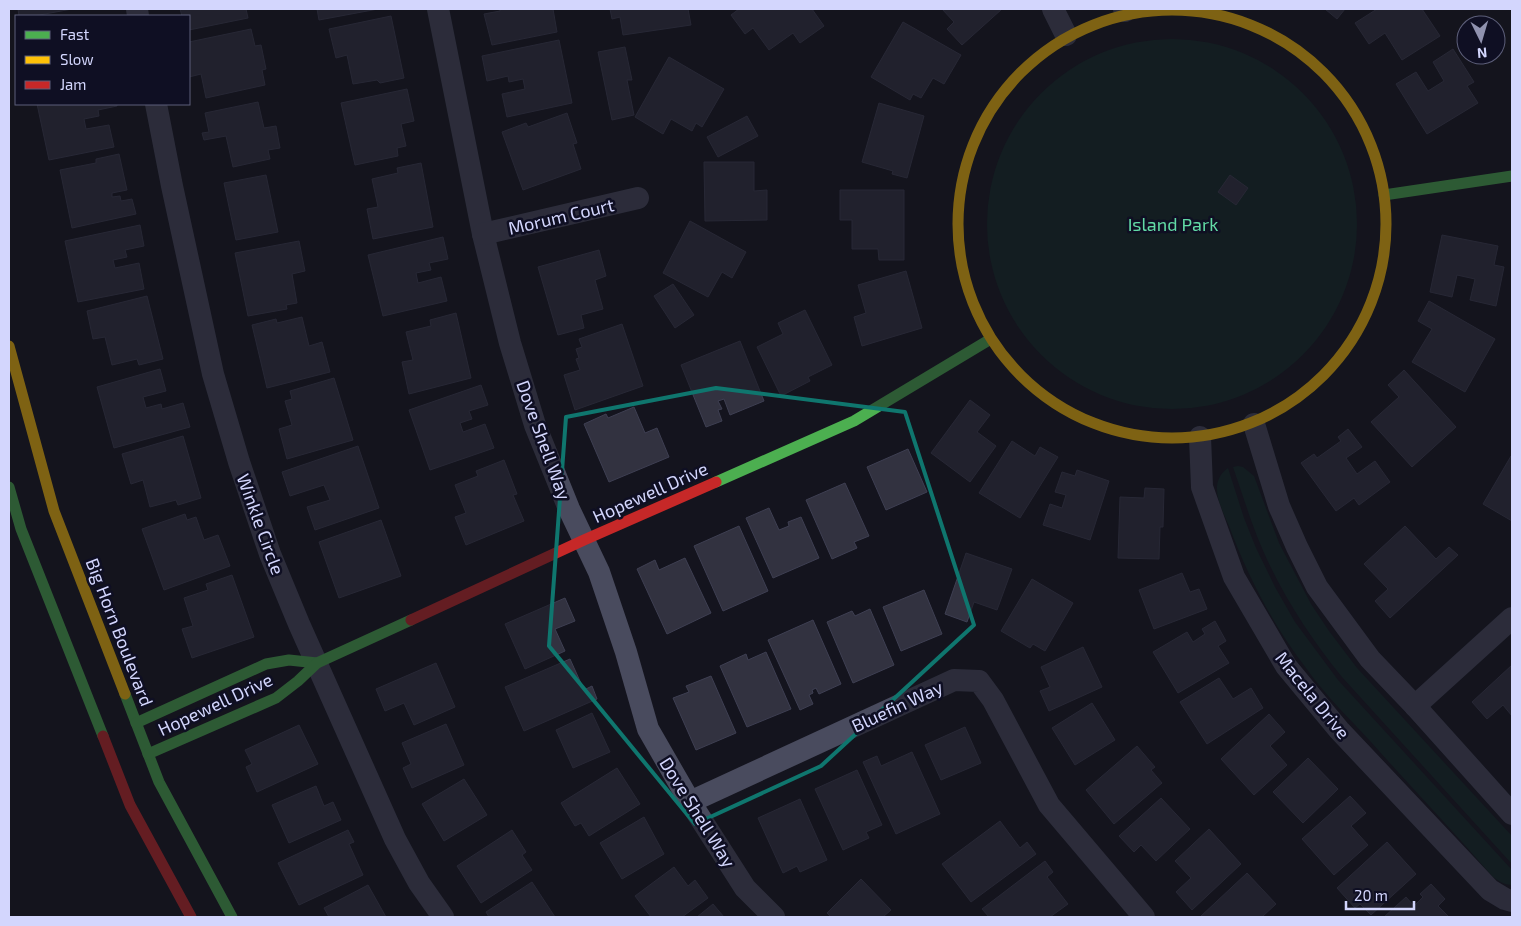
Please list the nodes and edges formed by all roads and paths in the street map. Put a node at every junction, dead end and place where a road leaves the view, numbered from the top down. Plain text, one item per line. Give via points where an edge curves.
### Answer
1 (438, 9) edge
2 (1053, 9) edge
3 (1125, 10) edge
4 (1066, 35) junction
5 (156, 105) edge
6 (1512, 176) edge
7 (1384, 195) junction
8 (638, 198) dead end
9 (483, 234) junction
10 (989, 340) junction
11 (9, 346) edge
12 (1254, 424) junction
13 (1200, 437) junction
14 (9, 487) edge
15 (584, 540) junction
16 (1512, 618) edge
17 (317, 663) junction
18 (1416, 706) junction
19 (136, 723) junction
20 (148, 754) junction
21 (690, 802) junction
22 (1512, 814) edge
23 (1512, 901) edge
24 (191, 917) edge
25 (232, 917) edge
26 (443, 917) edge
27 (774, 917) edge
28 (1144, 917) edge

1 - 9 street, Dove Shell Way
2 - 4 street
3 - 4 street
3 - 7 street via 1202,12 1251,24 1294,47 1327,76 1354,111 1373,151
4 - 10 street via 1002,92 982,124 966,164 959,214 960,258 972,302
5 - 17 street, Winkle Circle via 211,364 239,462 270,554
6 - 7 street
7 - 12 street via 1385,246 1376,291 1357,334 1330,371 1294,402
8 - 9 street, Morum Court
9 - 15 street, Dove Shell Way via 510,343 536,425
10 - 13 street via 1031,384 1071,413 1140,436
10 - 15 street, Hopewell Drive via 854,421
11 - 19 street, Big Horn Boulevard via 54,512
12 - 13 street
12 - 18 street via 1279,506 1317,587 1370,659
13 - 23 street, Macela Drive via 1202,487 1234,577 1286,666 1339,730 1490,890
14 - 24 street via 21,529 130,805
15 - 17 street, Hopewell Drive
15 - 21 street, Dove Shell Way via 599,572 648,729
16 - 18 street
17 - 19 street, Hopewell Drive via 289,660 266,664
17 - 20 street, Hopewell Drive via 276,698
17 - 26 street, Winkle Circle via 395,839 419,883
18 - 22 street
19 - 20 street, Big Horn Boulevard
20 - 25 street, Big Horn Boulevard via 159,782
21 - 27 street, Dove Shell Way via 745,888
21 - 28 street, Bluefin Way via 954,680 979,681 993,700 1049,805

